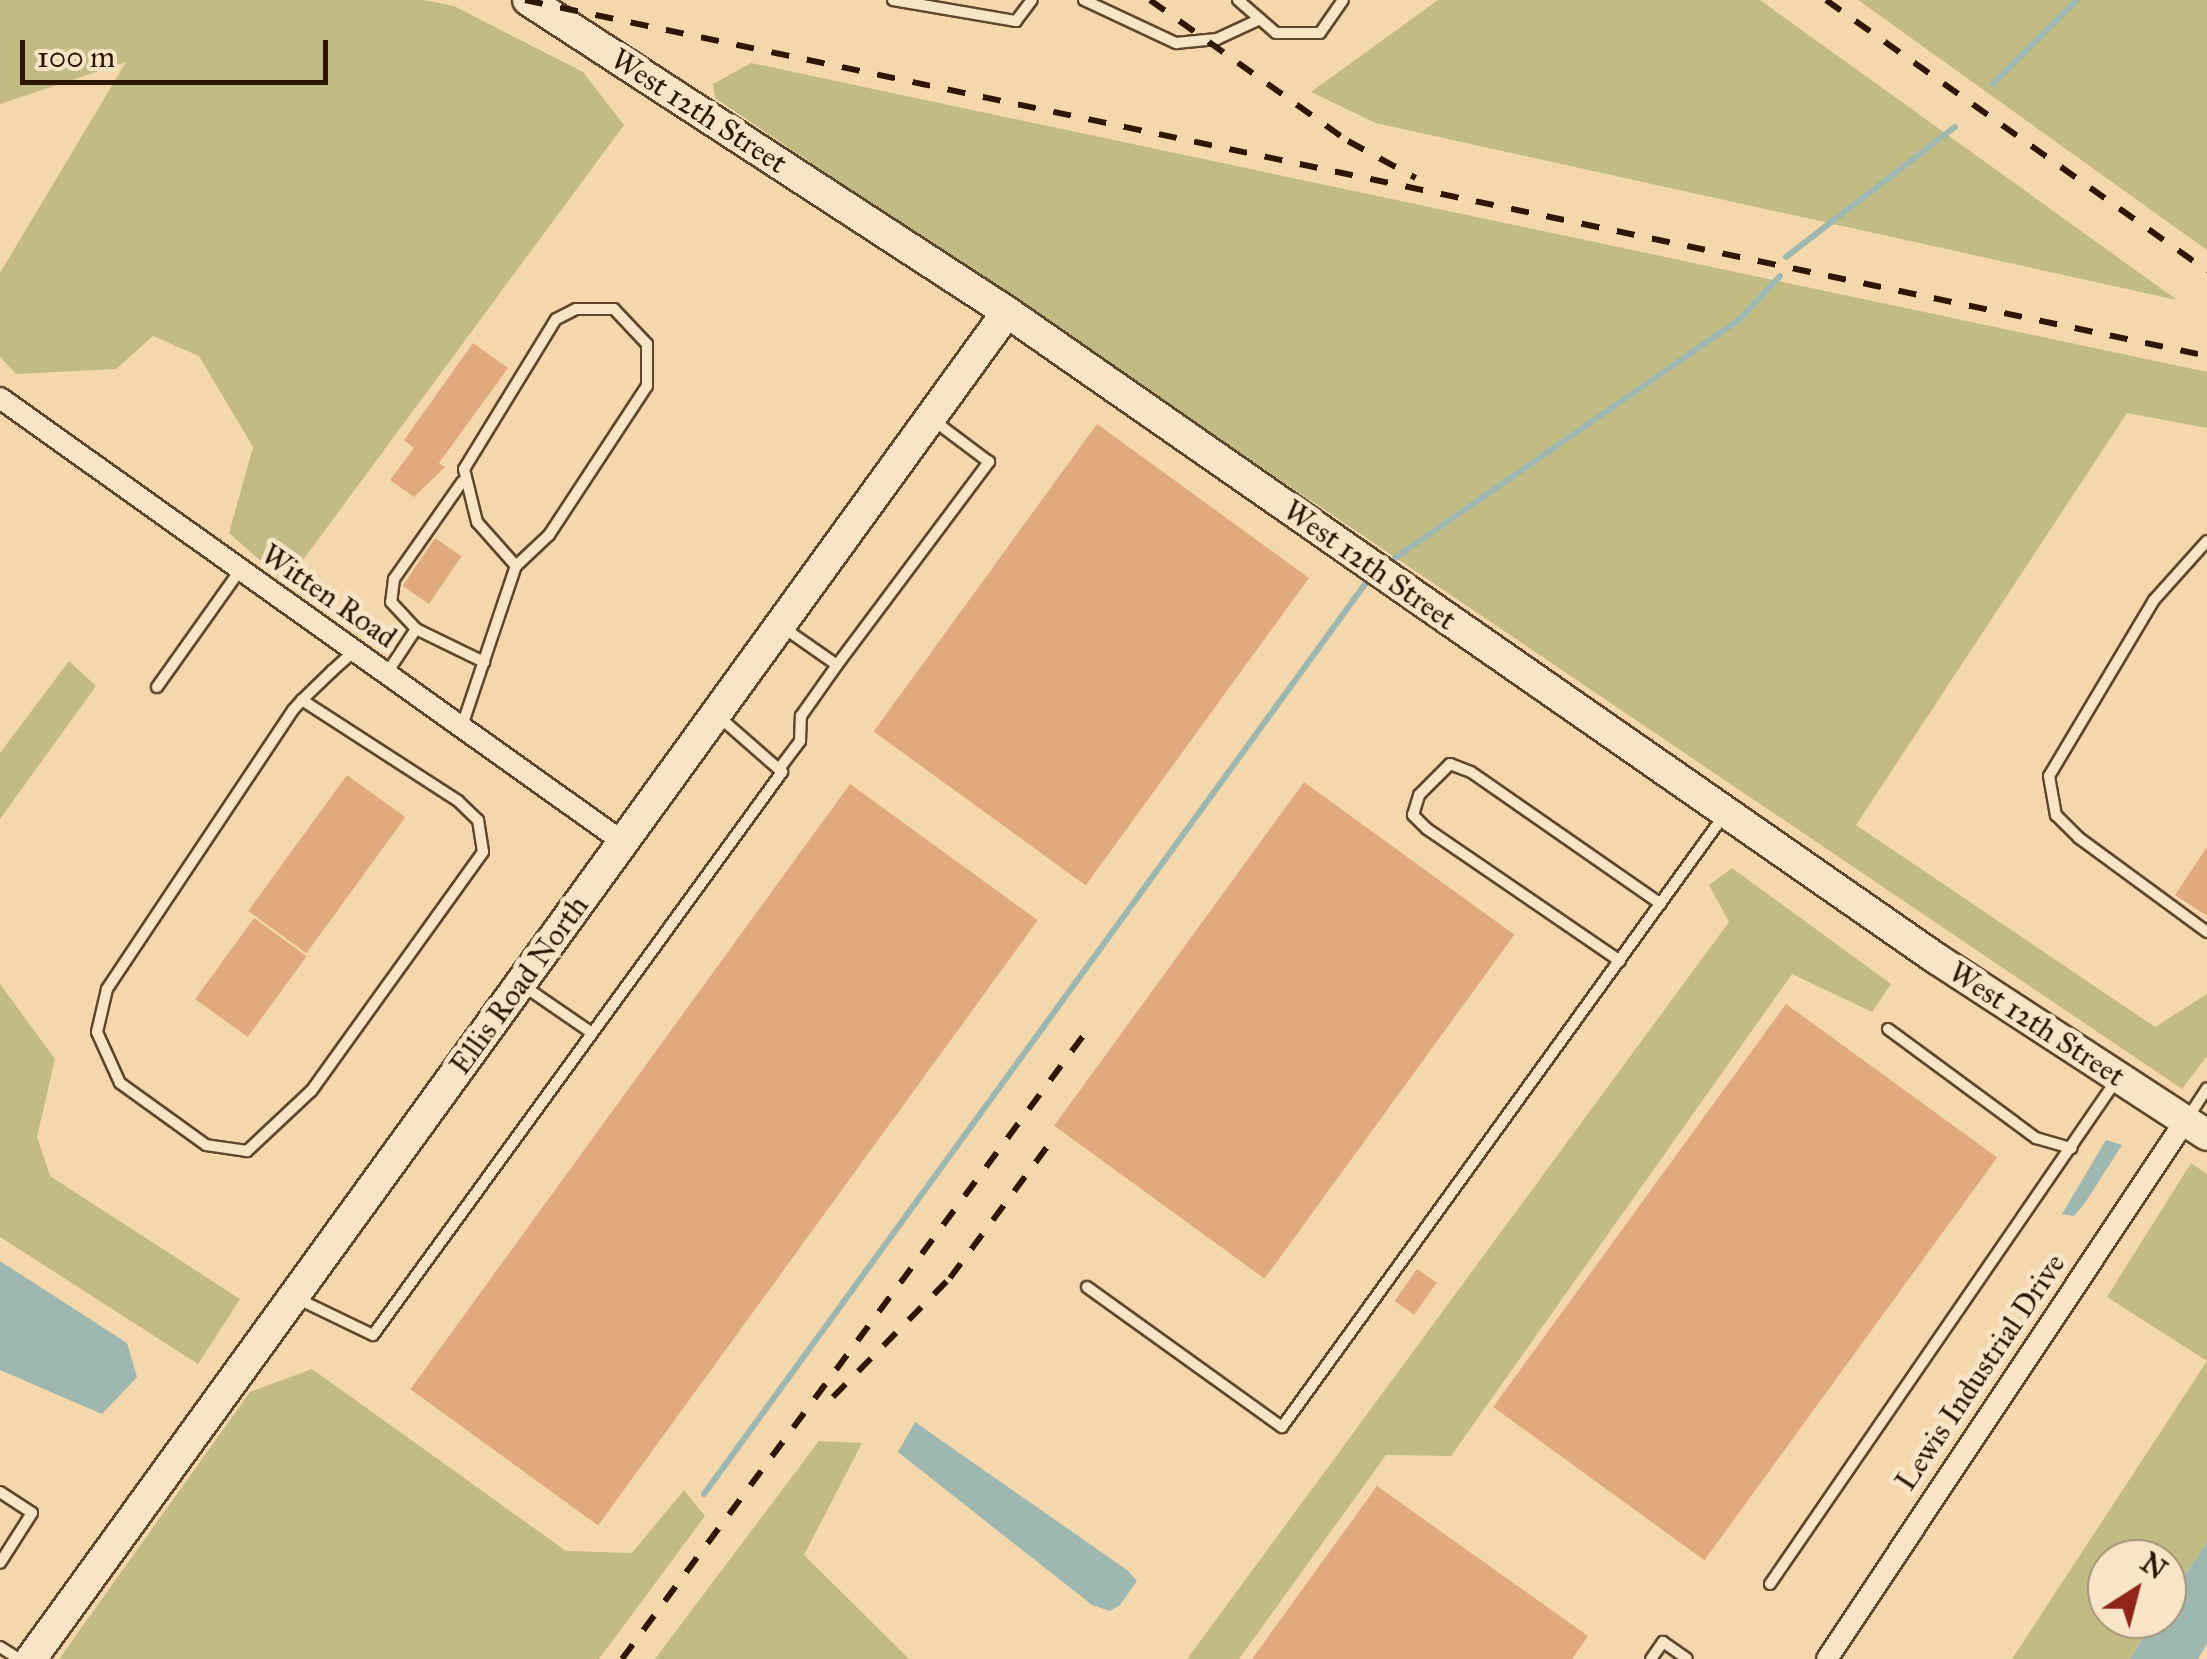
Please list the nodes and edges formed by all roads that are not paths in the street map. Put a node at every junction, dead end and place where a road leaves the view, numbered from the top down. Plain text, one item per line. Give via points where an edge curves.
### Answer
1 (528, 0) edge
2 (893, 0) edge
3 (1032, 0) edge
4 (1084, 0) edge
5 (1238, 0) edge
6 (1343, 0) edge
7 (1260, 18) junction
8 (1007, 312) junction
9 (0, 398) edge
10 (930, 418) junction
11 (462, 482) junction
12 (2207, 541) edge
13 (516, 566) junction
14 (240, 570) junction
15 (780, 626) junction
16 (416, 629) junction
17 (355, 651) junction
18 (484, 662) junction
19 (837, 666) junction
20 (387, 673) junction
21 (157, 687) dead end
22 (302, 700) junction
23 (716, 714) junction
24 (462, 726) junction
25 (782, 765) junction
26 (1726, 813) junction
27 (623, 842) junction
28 (1661, 904) junction
29 (2207, 932) edge
30 (1620, 960) junction
31 (520, 983) junction
32 (1888, 1028) dead end
33 (592, 1033) junction
34 (2118, 1077) junction
35 (2207, 1088) edge
36 (2196, 1128) edge
37 (2072, 1148) junction
38 (1087, 1287) dead end
39 (291, 1296) junction
40 (0, 1492) edge
41 (0, 1564) edge
42 (1770, 1584) dead end
43 (0, 1647) edge
44 (19, 1659) edge
45 (31, 1659) edge
46 (1651, 1659) edge
47 (1687, 1659) edge
48 (1827, 1659) edge

1 - 8 street, West 12th Street
2 - 3 lane via 1016,21
4 - 7 lane via 1176,43 1217,38
5 - 7 lane
6 - 7 lane via 1320,33 1276,33
8 - 10 street, Ellis Road North
8 - 26 street, West 12th Street
9 - 14 street, Witten Road
10 - 15 street, Ellis Road North
10 - 19 lane via 989,462
11 - 13 lane via 477,522
11 - 13 lane via 478,436 556,320 594,306 634,323 651,360 646,386 549,535
11 - 16 lane via 394,579 391,602
12 - 29 lane via 2154,600 2049,776 2056,814 2080,838
13 - 18 lane
14 - 17 street, Witten Road
14 - 21 lane
15 - 19 lane
15 - 23 street, Ellis Road North
16 - 18 lane
16 - 20 lane
17 - 20 street, Witten Road
17 - 22 lane
18 - 24 lane
19 - 25 lane via 800,716 800,740
20 - 24 street, Witten Road
22 - 22 lane via 107,989 97,1032 120,1084 206,1145 247,1150 311,1091 482,852 478,820 458,802
23 - 25 lane
23 - 27 street, Ellis Road North
24 - 27 street, Witten Road
25 - 33 lane
26 - 28 lane
26 - 34 street, West 12th Street
27 - 31 street, Ellis Road North
28 - 30 lane
28 - 30 lane via 1471,772 1450,764 1418,795 1413,814 1427,829
30 - 38 lane via 1282,1427
31 - 33 lane
31 - 39 street, Ellis Road North
32 - 37 lane via 2036,1138
33 - 39 lane via 373,1336
34 - 36 street, West 12th Street
34 - 37 lane
35 - 36 lane
36 - 48 street, Lewis Industrial Drive
37 - 42 lane
39 - 45 street, Ellis Road North
40 - 41 lane via 32,1513
43 - 44 lane
46 - 47 lane via 1663,1642

